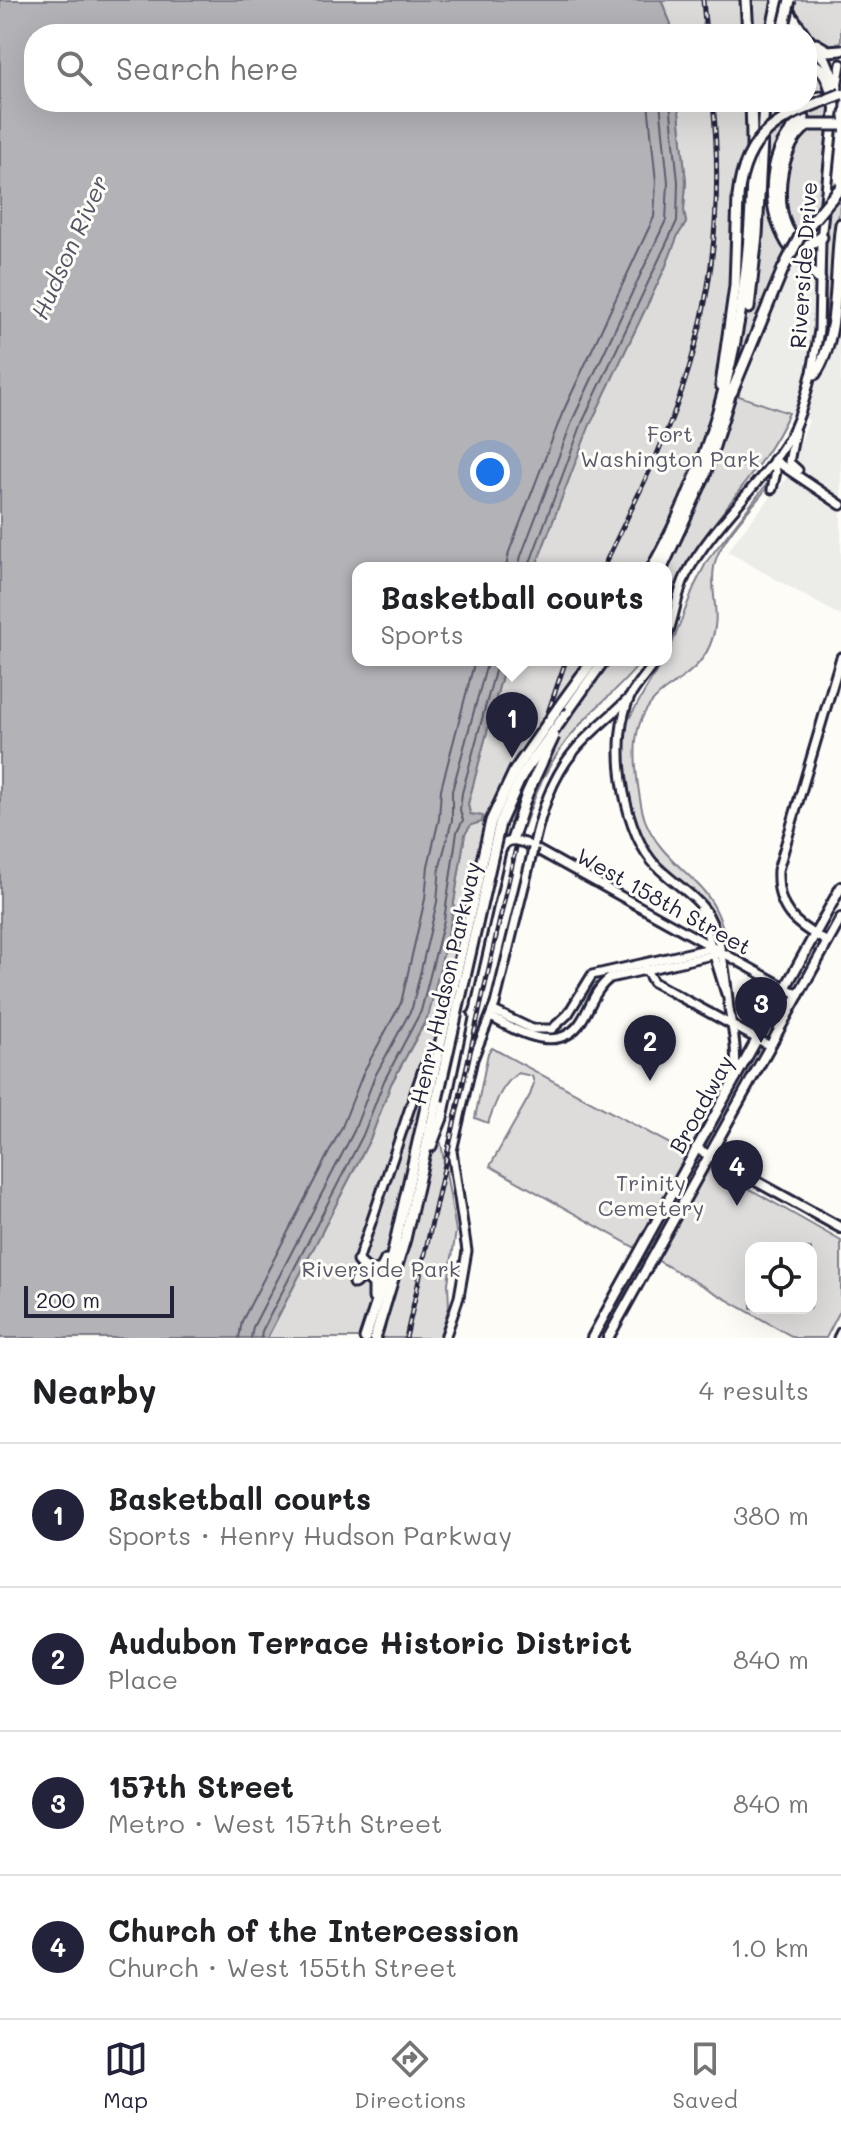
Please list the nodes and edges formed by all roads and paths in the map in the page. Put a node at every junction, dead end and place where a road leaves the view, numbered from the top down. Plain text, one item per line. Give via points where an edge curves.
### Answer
1 (746, 0) edge
2 (779, 0) edge
3 (790, 0) edge
4 (747, 24) edge
5 (773, 24) edge
6 (784, 24) edge
7 (797, 24) edge
8 (817, 44) edge
9 (817, 50) edge
10 (841, 50) edge
11 (841, 64) edge
12 (817, 67) edge
13 (839, 93) edge
14 (817, 97) edge
15 (817, 103) edge
16 (751, 112) edge
17 (766, 112) edge
18 (797, 112) edge
19 (807, 121) junction
20 (841, 125) edge
21 (841, 187) edge
22 (841, 224) edge
23 (822, 237) junction
24 (820, 280) junction
25 (813, 375) junction
26 (730, 395) junction
27 (715, 421) junction
28 (797, 422) junction
29 (774, 460) junction
30 (813, 486) junction
31 (772, 489) dead end
32 (841, 505) edge
33 (655, 562) edge
34 (665, 562) edge
35 (672, 626) edge
36 (841, 657) edge
37 (589, 666) edge
38 (599, 666) edge
39 (652, 666) edge
40 (631, 696) junction
41 (563, 710) junction
42 (613, 714) junction
43 (621, 734) junction
44 (512, 840) junction
45 (841, 887) edge
46 (841, 918) edge
47 (814, 935) junction
48 (828, 942) junction
49 (716, 952) junction
50 (644, 966) junction
51 (586, 981) junction
52 (599, 988) junction
53 (786, 988) junction
54 (799, 995) junction
55 (466, 1005) junction
56 (492, 1014) junction
57 (568, 1014) junction
58 (463, 1017) junction
59 (582, 1021) junction
60 (732, 1024) junction
61 (515, 1026) junction
62 (757, 1039) junction
63 (770, 1046) junction
64 (422, 1077) junction
65 (736, 1078) junction
66 (433, 1099) junction
67 (696, 1148) junction
68 (709, 1155) junction
69 (422, 1167) junction
70 (401, 1219) junction
71 (841, 1228) edge
72 (358, 1261) junction
73 (370, 1278) junction
74 (354, 1283) dead end
75 (370, 1327) junction
76 (841, 1332) edge
77 (365, 1338) edge
78 (375, 1338) edge
79 (445, 1338) edge
80 (592, 1338) edge
81 (608, 1338) edge
82 (838, 1338) edge

1 - 4 highway
2 - 5 highway
2 - 7 highway, bridge
3 - 6 highway, bridge
8 - 10 highway
9 - 13 highway
11 - 13 main road, Riverside Drive
12 - 13 highway
13 - 14 highway
13 - 15 highway, bridge
13 - 19 highway, bridge
13 - 23 main road, Riverside Drive
16 - 27 highway via 748,266 735,352
17 - 26 highway via 751,297
18 - 27 highway, bridge via 764,132 746,160
19 - 20 highway, bridge
19 - 23 highway via 787,149 781,196 796,240 805,246
19 - 24 highway via 788,132 780,148 773,202 787,243
21 - 26 highway, bridge via 800,236
22 - 25 highway via 837,310 826,357
23 - 24 main road, Riverside Drive
24 - 25 main road, Riverside Drive
25 - 28 main road, Riverside Drive
26 - 34 highway via 705,475
27 - 33 highway via 682,509
28 - 29 main road, Riverside Drive
28 - 30 main road via 789,462
29 - 30 main road
29 - 31 main road
29 - 35 main road, Riverside Drive via 684,577
30 - 32 main road
36 - 47 main road via 778,870 783,905
37 - 41 highway, Henry Hudson Parkway
38 - 41 highway, Henry Hudson Parkway
39 - 40 main road
40 - 42 main road
40 - 43 main road
41 - 44 highway, bridge
41 - 66 highway, Henry Hudson Parkway, bridge via 522,775 500,823
42 - 43 main road
42 - 56 main road via 573,751 548,794
43 - 49 main road via 627,811 636,835 649,858 709,917
44 - 49 main road, West 158th Street, bridge
44 - 55 main road via 501,851
45 - 47 main road, Broadway
46 - 48 main road, Broadway
47 - 48 main road
47 - 53 main road, Broadway
48 - 54 main road, Broadway
49 - 50 main road
49 - 53 main road, West 158th Street
49 - 60 main road
50 - 51 main road via 592,975
50 - 52 main road via 610,978
50 - 60 main road via 653,982
51 - 52 main road
51 - 57 main road
52 - 59 main road
53 - 54 main road, West 158th Street
53 - 62 main road, Broadway
54 - 63 main road, Broadway
55 - 58 main road
55 - 64 main road via 429,1057
56 - 61 main road
56 - 79 main road via 477,1049 452,1151 467,1251
57 - 59 main road
57 - 61 main road via 544,1031
58 - 64 main road
58 - 69 highway via 442,1118
59 - 61 main road via 554,1038 537,1038
60 - 62 main road
60 - 65 main road
62 - 63 main road
62 - 65 main road, Broadway
63 - 68 main road, Broadway
64 - 72 main road
65 - 67 main road, Broadway
66 - 69 highway, Henry Hudson Parkway
66 - 70 highway, Henry Hudson Parkway
67 - 68 main road
67 - 80 main road, Broadway
68 - 71 main road
68 - 81 main road, Broadway
69 - 78 highway, Henry Hudson Parkway
70 - 72 highway via 382,1268 370,1271
70 - 75 highway, Henry Hudson Parkway
72 - 73 highway via 358,1268
73 - 74 highway
73 - 75 highway via 376,1291
75 - 77 highway, Henry Hudson Parkway
76 - 82 main road

